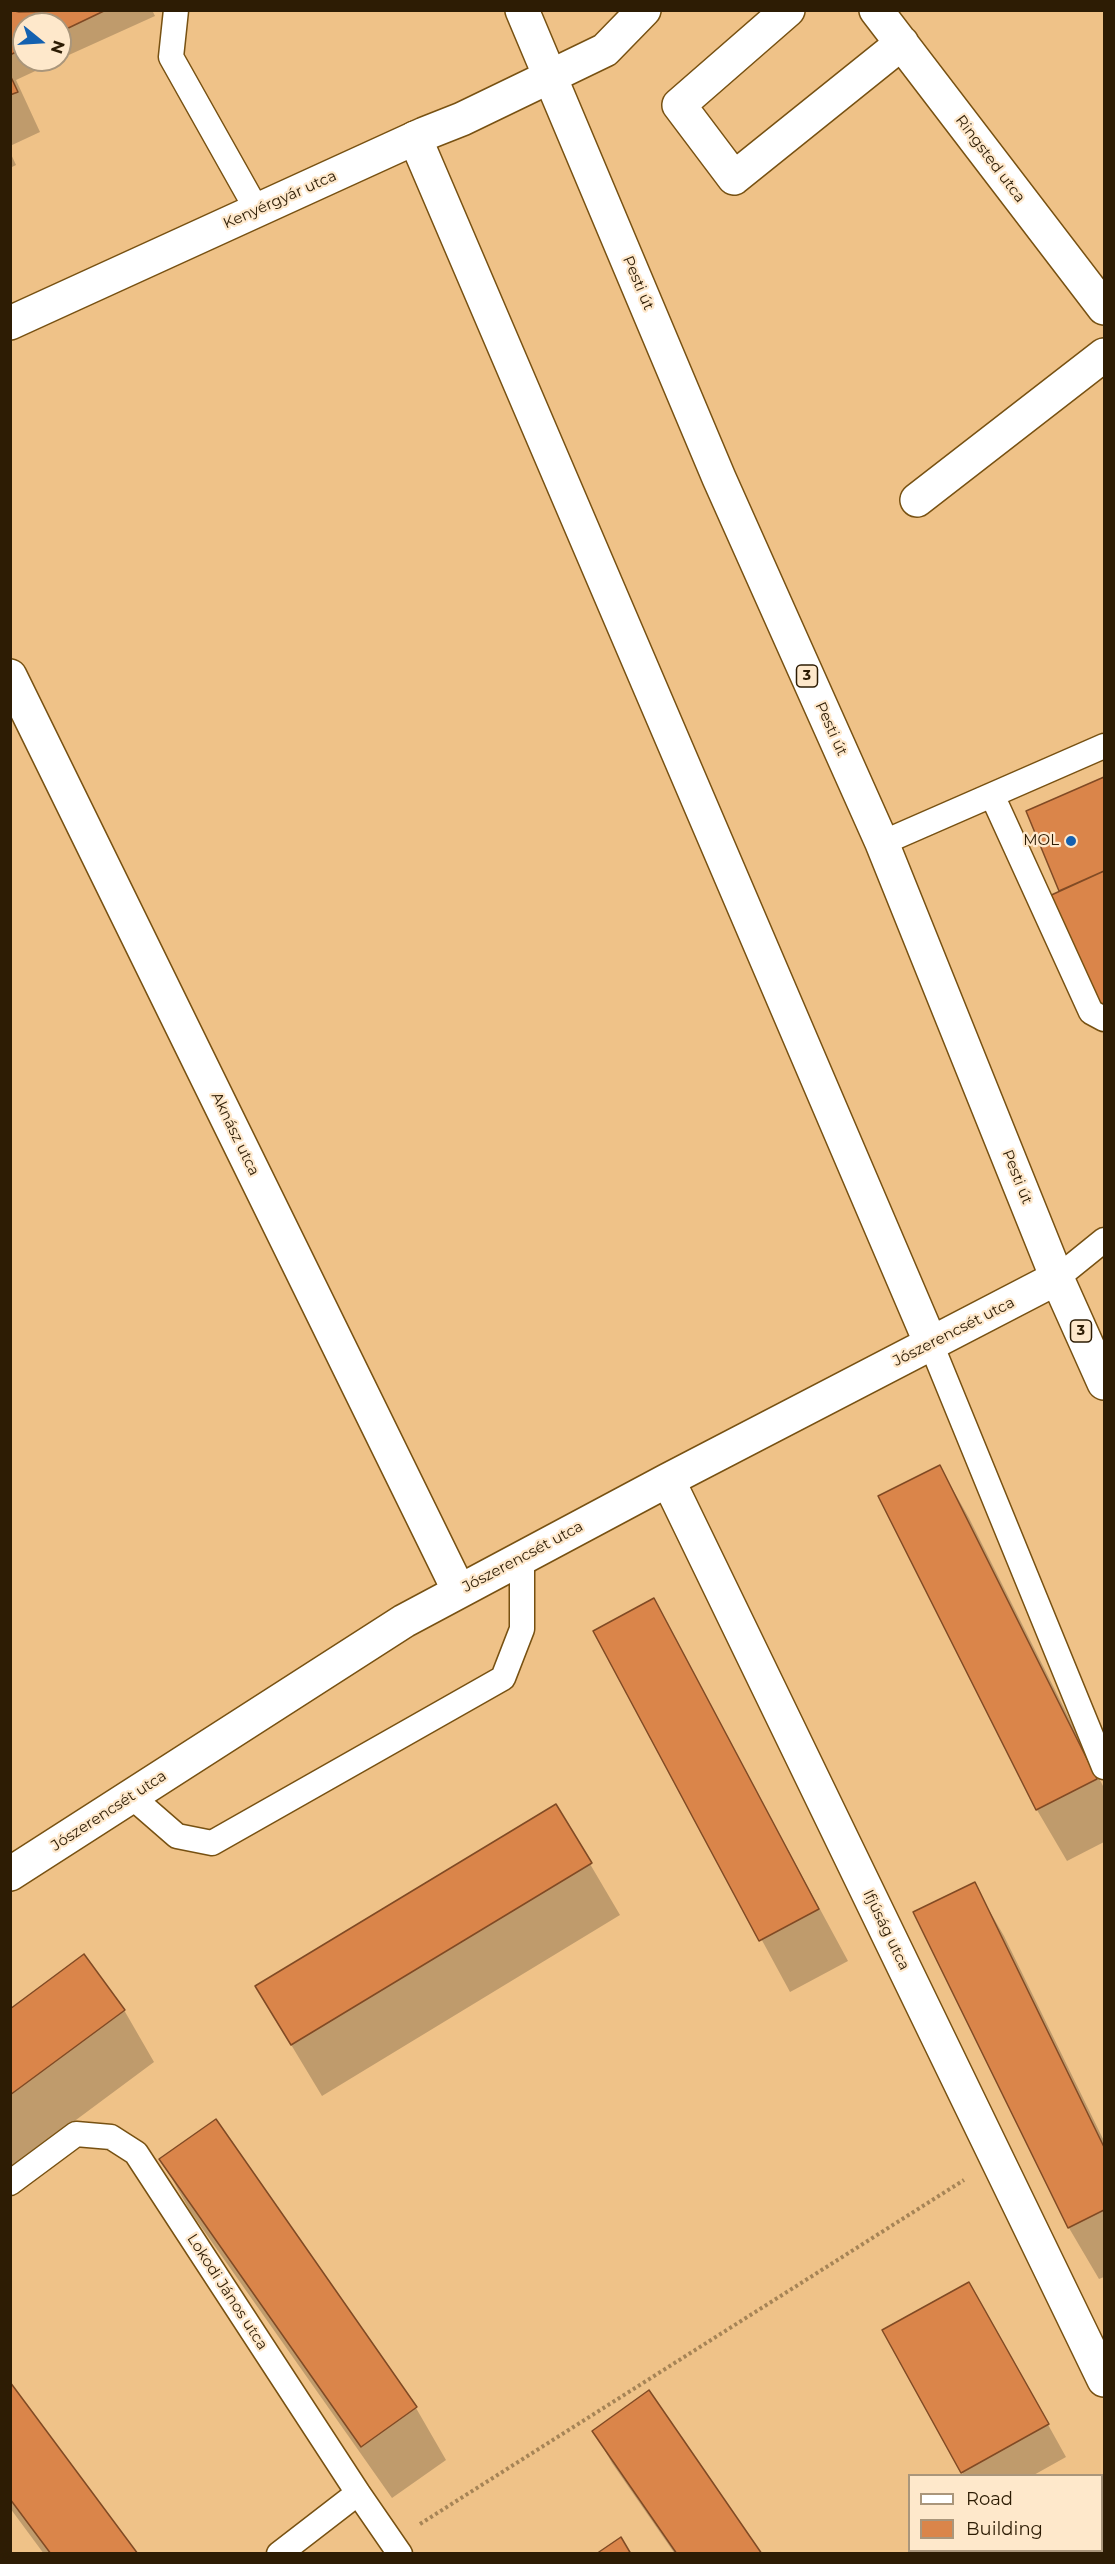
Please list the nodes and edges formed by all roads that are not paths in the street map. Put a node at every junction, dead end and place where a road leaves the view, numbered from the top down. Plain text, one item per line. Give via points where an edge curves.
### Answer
1 (176, 10) edge
2 (522, 10) edge
3 (644, 10) edge
4 (788, 10) edge
5 (876, 10) edge
6 (902, 43) junction
7 (550, 76) junction
8 (415, 138) junction
9 (257, 210) junction
10 (1104, 308) edge
11 (10, 323) edge
12 (1104, 355) edge
13 (917, 500) dead end
14 (10, 676) edge
15 (1104, 746) edge
16 (992, 795) junction
17 (882, 843) junction
18 (1104, 1019) edge
19 (1104, 1240) edge
20 (1058, 1278) junction
21 (931, 1344) junction
22 (1104, 1383) edge
23 (668, 1480) junction
24 (522, 1557) junction
25 (459, 1591) junction
26 (1104, 1767) edge
27 (131, 1796) junction
28 (10, 1874) edge
29 (10, 2183) edge
30 (1104, 2380) edge
31 (358, 2493) junction
32 (396, 2548) edge
33 (279, 2553) edge

1 - 9 lane via 171,57
2 - 7 street, Pesti út / 3
3 - 7 street, Kenyérgyár utca via 605,50
4 - 6 street via 679,105 734,178
5 - 6 street, Ringsted utca
6 - 10 street, Ringsted utca
7 - 8 street, Kenyérgyár utca
7 - 17 street, Pesti út / 3 via 719,478
8 - 9 street, Kenyérgyár utca
8 - 21 street
9 - 11 street, Kenyérgyár utca
12 - 13 street
14 - 25 street, Aknász utca
15 - 16 lane
16 - 17 lane
16 - 18 lane via 1091,1012
17 - 20 street, Pesti út / 3
19 - 20 lane
20 - 21 street, Jószerencsét utca
20 - 22 street, Pesti út / 3
21 - 23 street, Jószerencsét utca
21 - 26 lane
23 - 24 street, Jószerencsét utca
23 - 30 street, Ifjúság utca
24 - 25 street, Jószerencsét utca
24 - 27 lane via 522,1629 503,1678 212,1843 177,1836
25 - 27 street, Jószerencsét utca via 404,1620
27 - 28 street, Jószerencsét utca
29 - 31 lane, Lokodi János utca via 76,2134 111,2137 136,2153
31 - 32 lane, Lokodi János utca
31 - 33 lane

